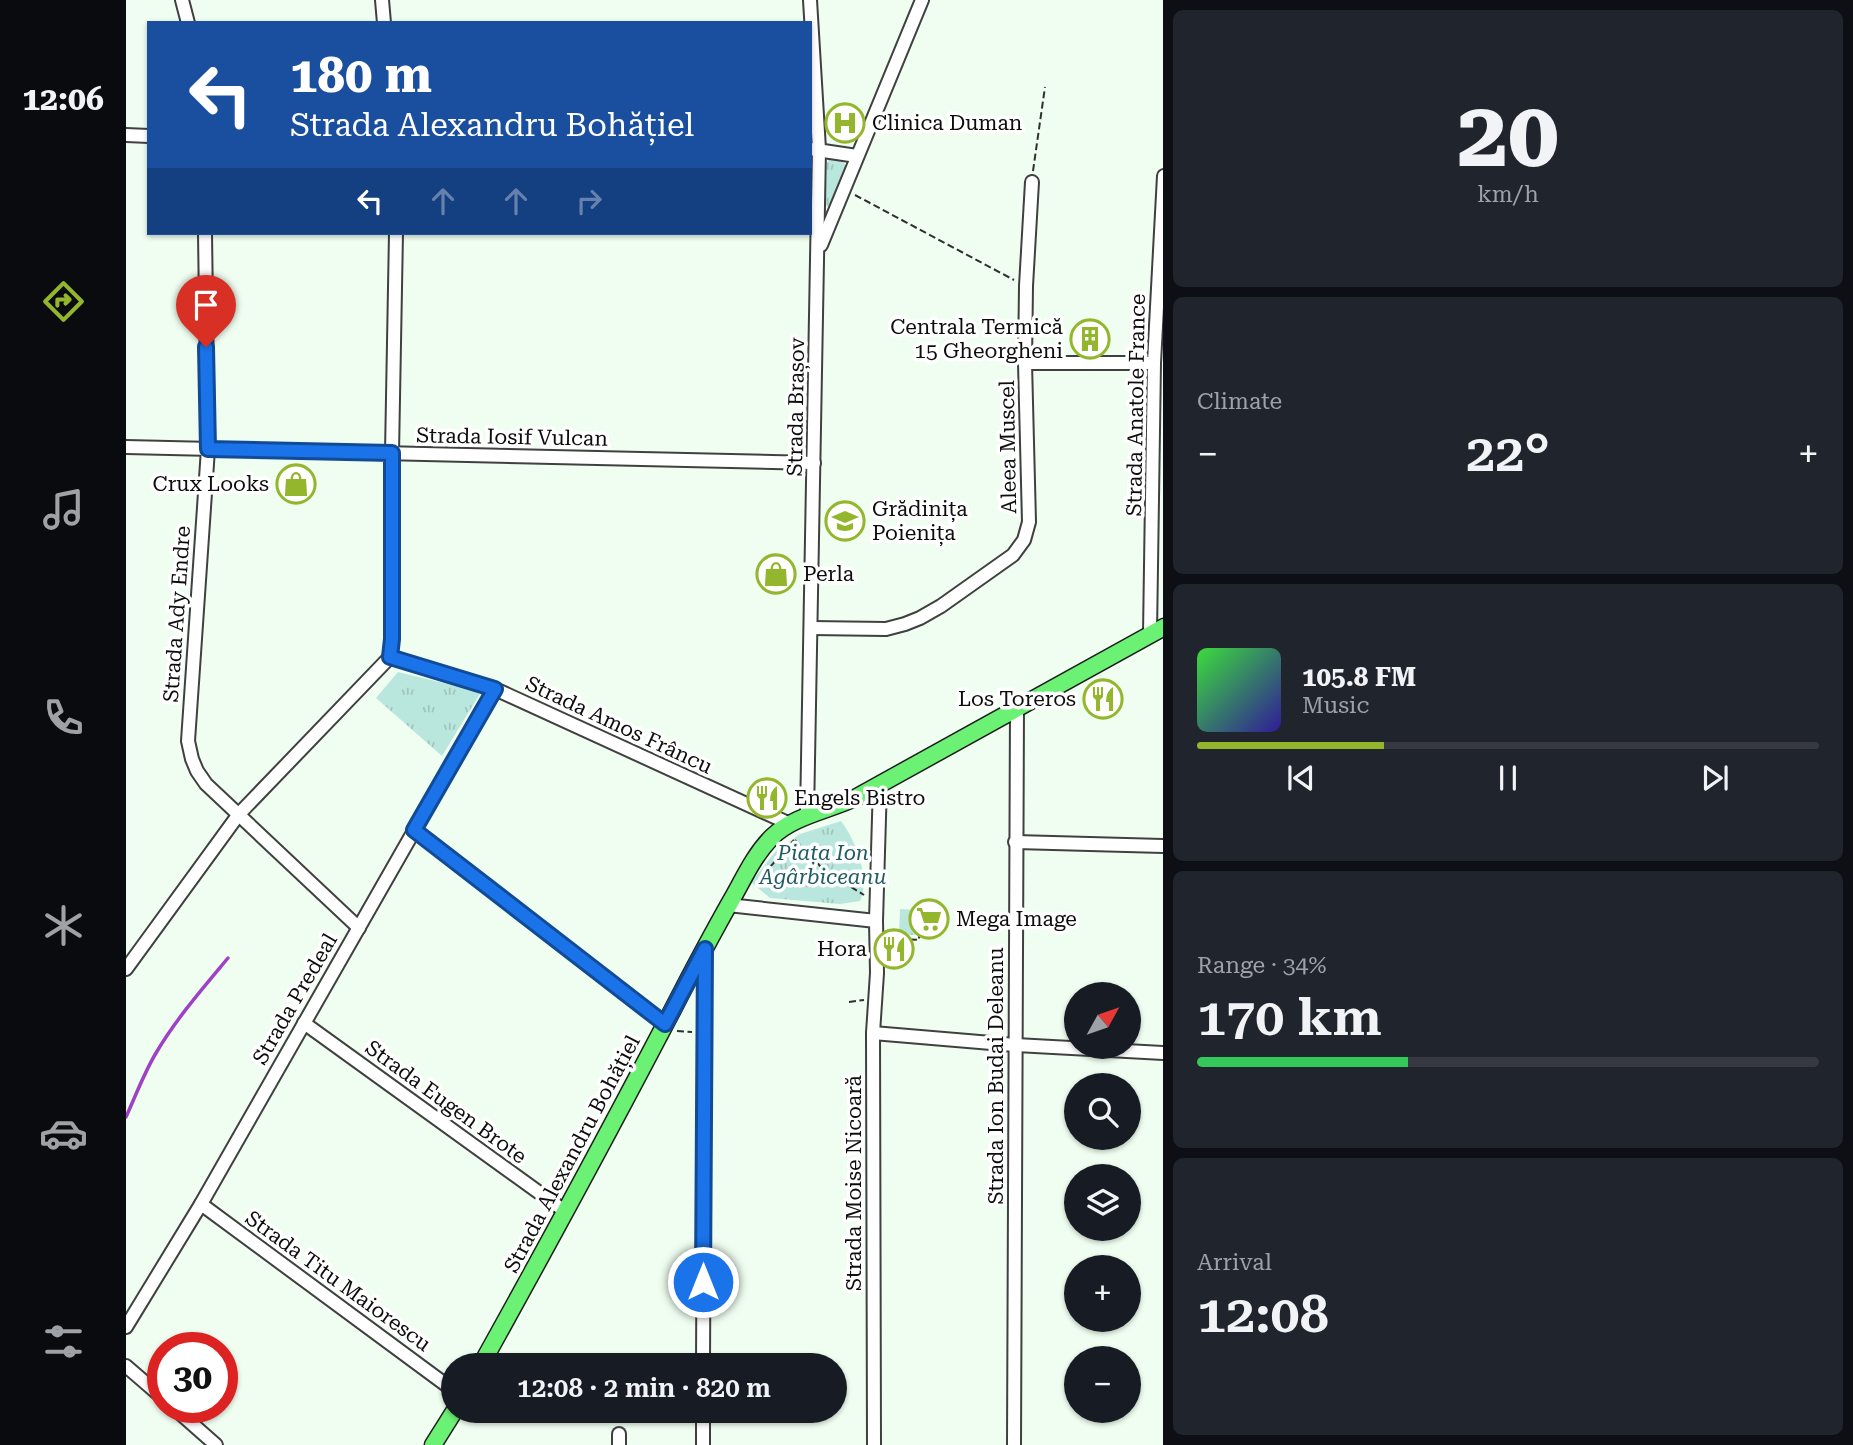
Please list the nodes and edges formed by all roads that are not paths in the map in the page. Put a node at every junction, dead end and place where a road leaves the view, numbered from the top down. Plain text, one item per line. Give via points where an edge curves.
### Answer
1 (182, 0) edge
2 (382, 0) edge
3 (810, 0) edge
4 (922, 0) edge
5 (187, 21) edge
6 (384, 21) edge
7 (811, 21) edge
8 (812, 60) edge
9 (126, 135) edge
10 (147, 136) edge
11 (815, 149) edge
12 (857, 156) junction
13 (1032, 182) road end
14 (1163, 195) edge
15 (205, 235) edge
16 (396, 235) edge
17 (819, 250) junction
18 (1025, 363) junction
19 (1154, 363) junction
20 (126, 447) edge
21 (208, 449) junction
22 (392, 453) junction
23 (814, 463) junction
24 (810, 628) junction
25 (1157, 631) edge
26 (390, 657) junction
27 (495, 689) junction
28 (1017, 707) junction
29 (880, 783) junction
30 (239, 814) junction
31 (807, 816) junction
32 (414, 830) junction
33 (792, 833) junction
34 (1015, 842) junction
35 (1163, 846) edge
36 (728, 905) junction
37 (876, 921) junction
38 (359, 928) junction
39 (705, 949) junction
40 (126, 969) edge
41 (304, 1023) junction
42 (663, 1027) junction
43 (873, 1032) junction
44 (1015, 1045) junction
45 (1163, 1053) edge
46 (201, 1204) junction
47 (566, 1212) junction
48 (126, 1327) edge
49 (488, 1353) edge
50 (703, 1353) edge
51 (126, 1366) edge
52 (441, 1381) edge
53 (147, 1384) edge
54 (191, 1423) edge
55 (447, 1423) edge
56 (703, 1423) edge
57 (216, 1445) edge
58 (433, 1445) edge
59 (703, 1445) edge
60 (874, 1445) edge
61 (1014, 1445) edge

1 - 5 street
2 - 6 street
3 - 7 street, Strada Brașov
4 - 12 street
8 - 11 street, Strada Brașov
9 - 10 street
11 - 12 street
11 - 17 street, Strada Brașov
12 - 17 street
13 - 18 street, Aleea Muscel
14 - 19 street, Strada Anatole France
15 - 21 street, Strada Ady Endre
16 - 22 street
17 - 23 street, Strada Brașov
18 - 19 street, Aleea Muscel
18 - 24 street, Aleea Muscel via 1029,522 1013,555 942,606 905,624 886,629
19 - 25 street, Strada Anatole France
20 - 21 street, Strada Iosif Vulcan
21 - 22 street, Strada Iosif Vulcan
21 - 30 street, Strada Ady Endre via 188,741 197,771
22 - 23 street, Strada Iosif Vulcan
22 - 26 street
23 - 24 street, Strada Brașov
24 - 31 street, Strada Brașov
25 - 28 main road, Strada Alexandru Bohățiel
26 - 27 street, Strada Amos Frâncu
26 - 30 street
27 - 32 street, Strada Predeal
27 - 33 street, Strada Amos Frâncu
28 - 29 main road, Strada Alexandru Bohățiel
28 - 34 street, Strada Ion Budai Deleanu
29 - 31 main road, Strada Alexandru Bohățiel
29 - 37 street
30 - 38 street, Strada Ady Endre
30 - 40 street
31 - 33 main road, Strada Alexandru Bohățiel
32 - 38 street, Strada Predeal
32 - 42 street
33 - 36 main road, Strada Alexandru Bohățiel via 776,833 759,852
34 - 35 street
34 - 44 street, Strada Ion Budai Deleanu
36 - 37 street
36 - 39 main road, Strada Alexandru Bohățiel
37 - 43 street, Strada Moise Nicoară
38 - 41 street, Strada Predeal
39 - 42 main road, Strada Alexandru Bohățiel
39 - 50 street
41 - 46 street, Strada Predeal
41 - 47 street, Strada Eugen Brote
42 - 47 main road, Strada Alexandru Bohățiel
43 - 44 street
43 - 60 street, Strada Moise Nicoară
44 - 45 street
44 - 61 street, Strada Ion Budai Deleanu
46 - 48 street, Strada Predeal
46 - 52 street, Strada Titu Maiorescu
47 - 49 main road, Strada Alexandru Bohățiel
51 - 53 street
54 - 57 street
55 - 58 main road
56 - 59 street

